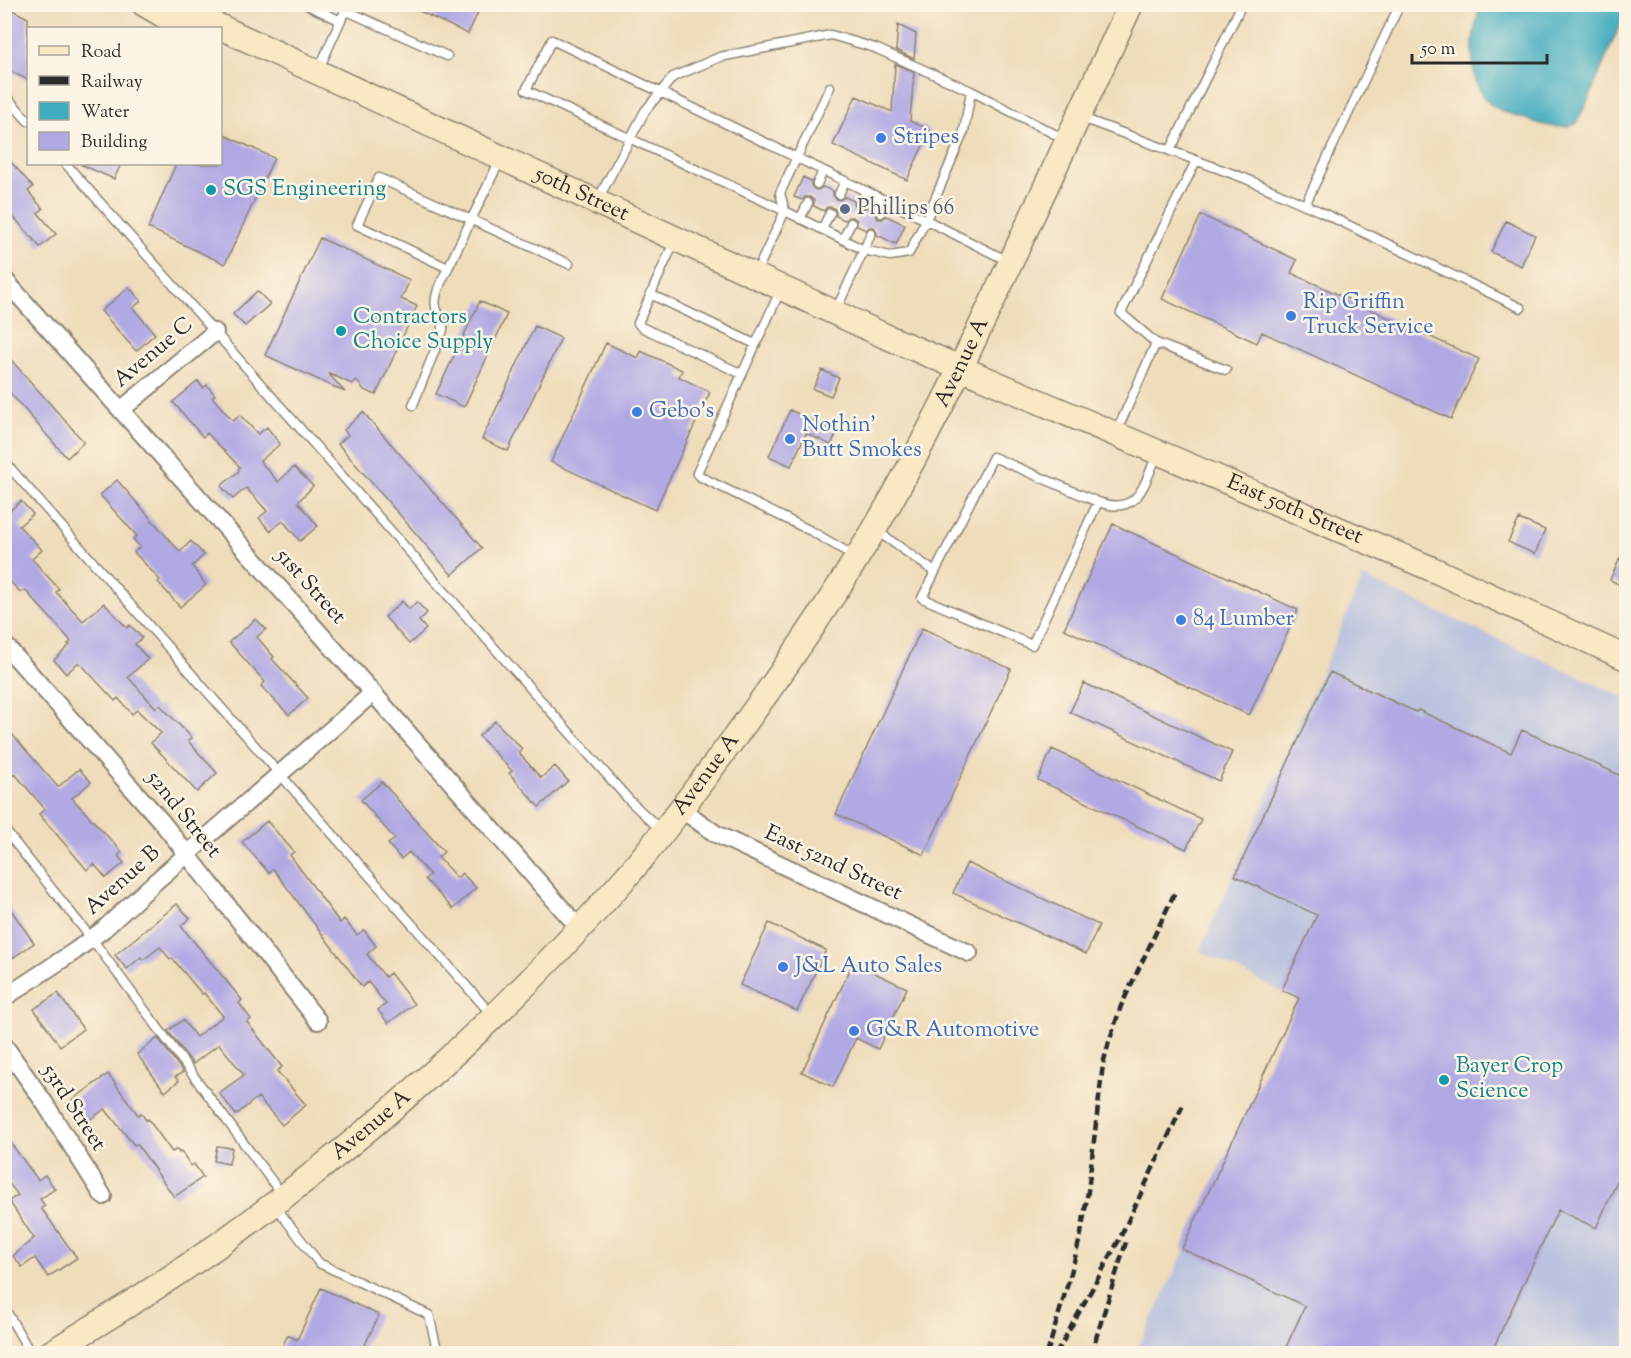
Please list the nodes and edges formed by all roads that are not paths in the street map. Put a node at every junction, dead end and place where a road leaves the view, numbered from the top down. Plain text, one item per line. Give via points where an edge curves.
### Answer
1 (144, 4) edge
2 (305, 4) edge
3 (1131, 4) edge
4 (1242, 4) edge
5 (1400, 4) edge
6 (347, 8) edge
7 (203, 9) edge
8 (340, 21) junction
9 (447, 56) dead end
10 (318, 72) junction
11 (830, 87) dead end
12 (660, 91) junction
13 (971, 91) junction
14 (4, 94) edge
15 (1078, 117) junction
16 (27, 121) edge
17 (631, 137) junction
18 (1067, 141) junction
19 (1170, 151) junction
20 (501, 157) junction
21 (796, 157) junction
22 (1196, 161) junction
23 (67, 165) edge
24 (823, 171) junction
25 (845, 181) junction
26 (817, 184) dead end
27 (866, 191) junction
28 (839, 194) dead end
29 (886, 201) junction
30 (597, 202) junction
31 (808, 203) dead end
32 (860, 204) dead end
33 (1305, 205) junction
34 (784, 211) junction
35 (830, 213) dead end
36 (881, 213) dead end
37 (471, 219) junction
38 (800, 219) junction
39 (926, 220) junction
40 (851, 223) dead end
41 (822, 229) junction
42 (871, 233) dead end
43 (676, 238) junction
44 (843, 239) junction
45 (864, 250) junction
46 (1010, 262) junction
47 (569, 264) dead end
48 (448, 268) junction
49 (754, 275) junction
50 (4, 279) edge
51 (781, 288) junction
52 (650, 294) junction
53 (1521, 308) dead end
54 (835, 312) junction
55 (215, 332) junction
56 (755, 344) junction
57 (1156, 344) junction
58 (961, 369) junction
59 (1226, 370) dead end
60 (742, 374) junction
61 (413, 405) dead end
62 (122, 410) junction
63 (1116, 434) junction
64 (1159, 452) junction
65 (4, 462) edge
66 (1098, 502) junction
67 (874, 529) junction
68 (857, 557) junction
69 (935, 572) junction
70 (4, 644) edge
71 (1626, 658) edge
72 (373, 693) junction
73 (279, 775) junction
74 (681, 809) junction
75 (4, 829) edge
76 (664, 832) junction
77 (187, 854) junction
78 (579, 928) junction
79 (92, 939) junction
80 (969, 953) dead end
81 (4, 998) edge
82 (493, 1016) junction
83 (318, 1021) dead end
84 (4, 1045) edge
85 (104, 1196) dead end
86 (279, 1200) junction
87 (4, 1307) edge
88 (47, 1353) edge
89 (438, 1353) edge

1 - 7 main road, 50th Street via 168,18
2 - 8 lane
3 - 15 main road, Avenue A
4 - 19 lane
5 - 33 lane
6 - 8 lane
6 - 9 lane
7 - 10 main road, 50th Street
8 - 10 lane
10 - 20 main road, 50th Street
11 - 21 lane
12 - 13 lane via 673,77 720,57 831,34 875,48
12 - 17 lane
12 - 17 lane via 552,40 526,90
12 - 21 lane
13 - 18 lane
13 - 39 lane via 964,131
14 - 16 lane
15 - 18 main road, Avenue A
15 - 19 lane
17 - 30 lane
17 - 34 lane
18 - 46 main road, Avenue A
19 - 22 lane
20 - 30 main road, 50th Street
20 - 37 lane
21 - 24 lane
21 - 34 lane via 780,193
22 - 33 lane
22 - 57 lane via 1121,313
23 - 55 lane
24 - 25 lane
24 - 26 lane
25 - 27 lane
25 - 28 lane
27 - 29 lane
27 - 32 lane
29 - 36 lane
29 - 39 lane
30 - 43 main road, 50th Street
31 - 38 lane
33 - 53 lane
34 - 38 lane
34 - 49 lane
35 - 41 lane
37 - 47 lane
37 - 48 lane
37 - 48 lane via 379,178 357,225
38 - 41 lane
39 - 45 lane via 909,253 890,256
39 - 46 lane
40 - 44 lane
41 - 44 lane
42 - 45 lane
43 - 49 main road, 50th Street
43 - 52 lane
44 - 45 lane
45 - 54 lane
46 - 58 main road, Avenue A
48 - 61 lane via 435,298 443,330
49 - 51 main road, 50th Street
50 - 62 street, 51st Street
51 - 54 main road, 50th Street
51 - 56 lane
52 - 56 lane
52 - 60 lane via 638,319 641,327
54 - 58 main road, 50th Street
55 - 62 street, Avenue C
55 - 76 lane via 630,801
56 - 60 lane
57 - 59 lane
57 - 63 lane
58 - 63 main road, East 50th Street
58 - 67 main road, Avenue A
60 - 68 lane via 697,472
62 - 72 street, 51st Street
63 - 64 main road, East 50th Street
64 - 66 lane via 1138,496 1125,505 1112,507
64 - 71 main road, East 50th Street via 1432,568
65 - 73 lane
66 - 69 lane via 993,457
66 - 69 lane via 1032,645 922,598
67 - 68 main road, Avenue A
67 - 69 lane
68 - 74 main road, Avenue A via 788,663
70 - 77 street, 52nd Street
72 - 73 street, Avenue B
72 - 78 street, 51st Street
73 - 77 street, Avenue B
73 - 82 lane
74 - 76 main road, Avenue A
74 - 80 street, East 52nd Street via 716,834
75 - 79 lane
76 - 78 main road, Avenue A
77 - 79 street, Avenue B
77 - 83 street, 52nd Street
78 - 82 main road, Avenue A
79 - 81 street, Avenue B
79 - 86 lane
82 - 86 main road, Avenue A via 410,1093
84 - 85 street, 53rd Street
86 - 88 main road, Avenue A via 157,1287
86 - 89 lane via 319,1263 429,1315
87 - 88 lane

